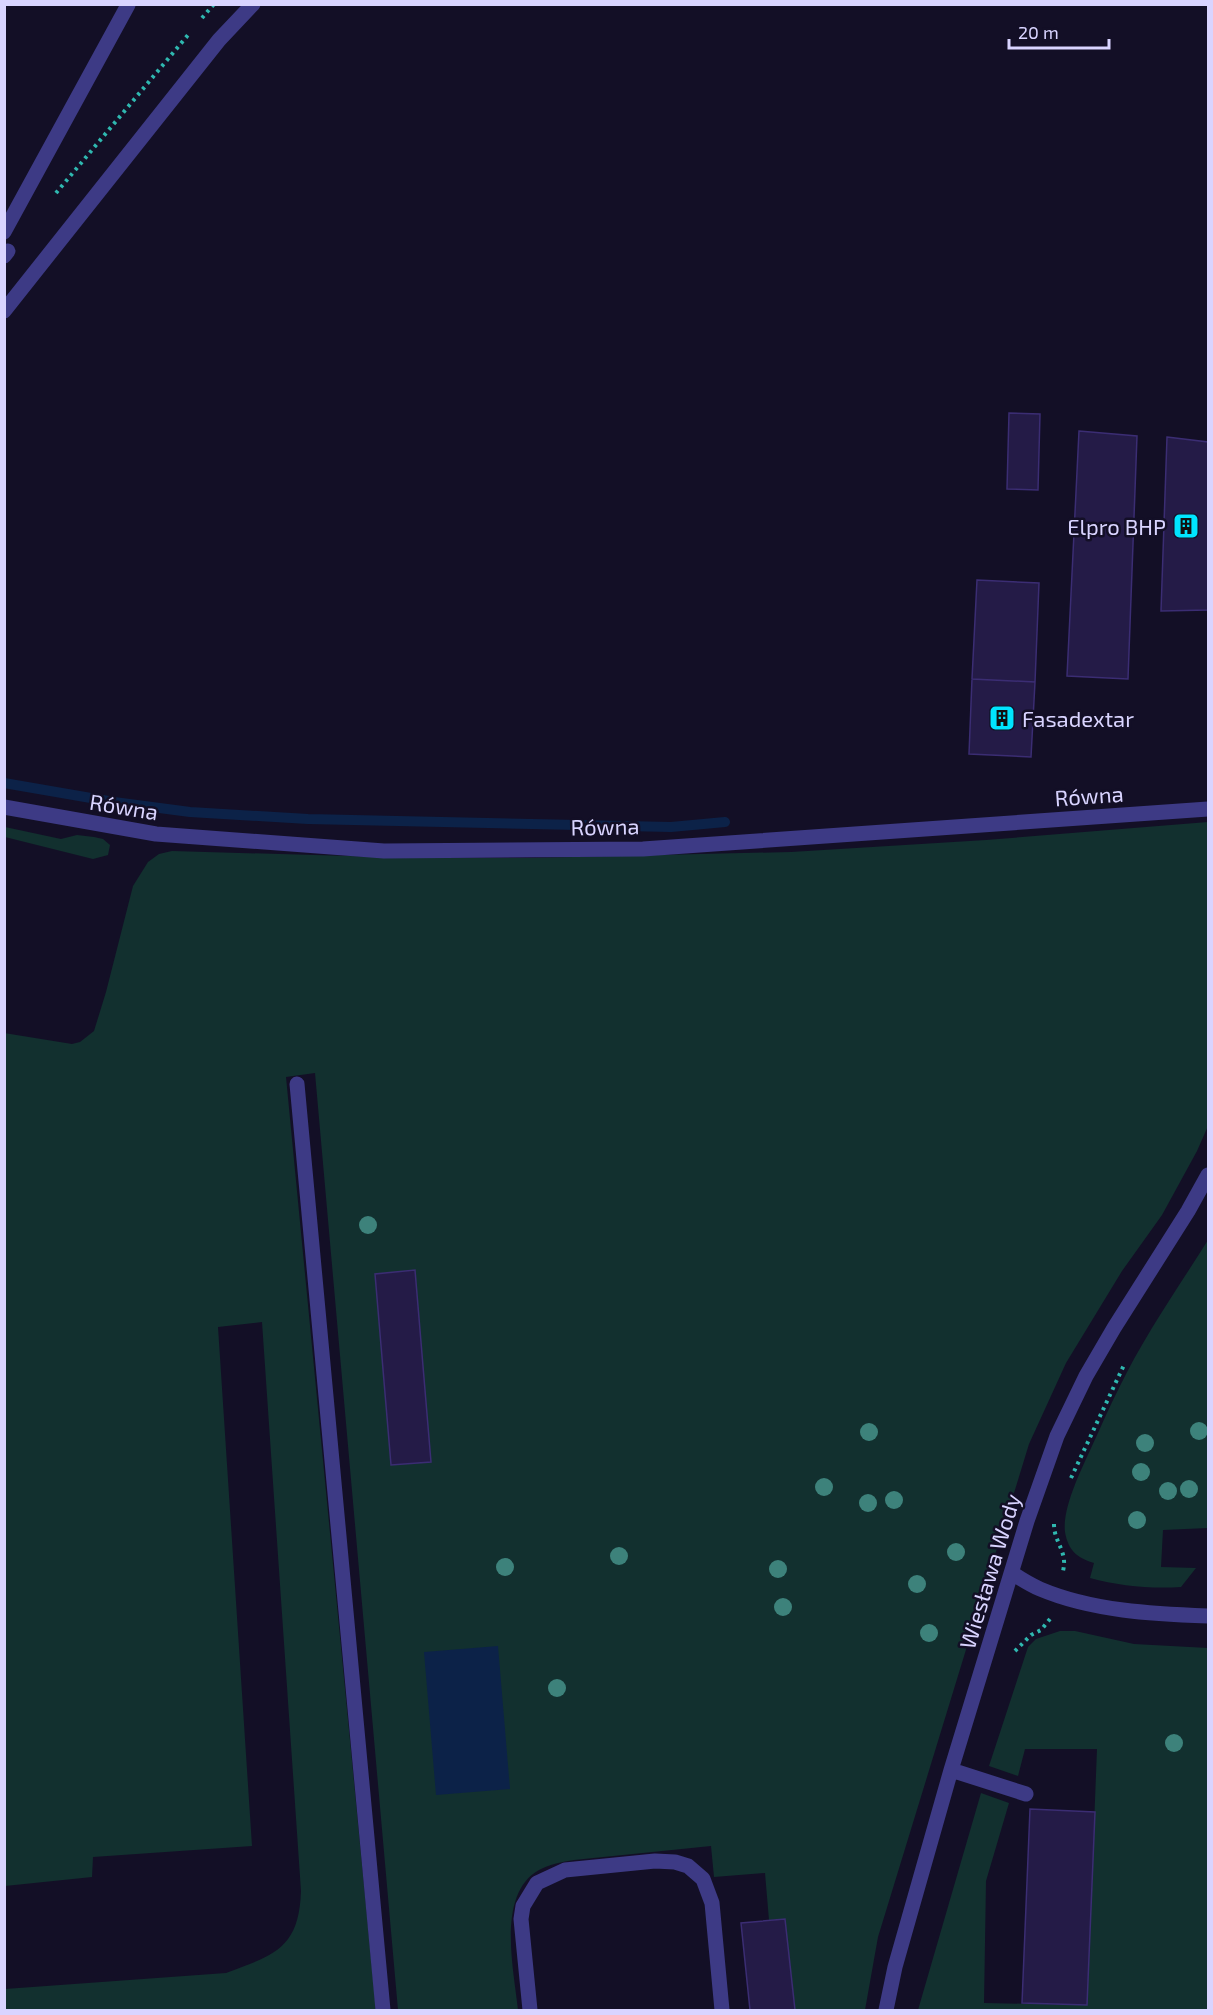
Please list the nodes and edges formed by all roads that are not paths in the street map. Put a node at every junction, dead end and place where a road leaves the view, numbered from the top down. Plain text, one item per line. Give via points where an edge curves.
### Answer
1 (253, 4) edge
2 (128, 5) edge
3 (4, 232) edge
4 (4, 311) edge
5 (4, 807) edge
6 (1209, 809) edge
7 (297, 1084) dead end
8 (1209, 1175) edge
9 (1012, 1573) junction
10 (1209, 1616) edge
11 (951, 1770) junction
12 (1026, 1794) dead end
13 (383, 2010) edge
14 (530, 2010) edge
15 (722, 2010) edge
16 (886, 2010) edge

1 - 4 street via 219,40
2 - 3 street
5 - 6 street, Równa via 156,834 384,851 643,849
7 - 13 street
8 - 9 street, Wiesława Wody via 1086,1376 1057,1436
9 - 10 street via 1038,1589 1087,1603 1153,1614
9 - 11 street, Wiesława Wody
11 - 12 street
11 - 16 street, Wiesława Wody
14 - 15 street via 521,1919 523,1906 537,1884 566,1869 666,1861 688,1866 707,1888 714,1915

